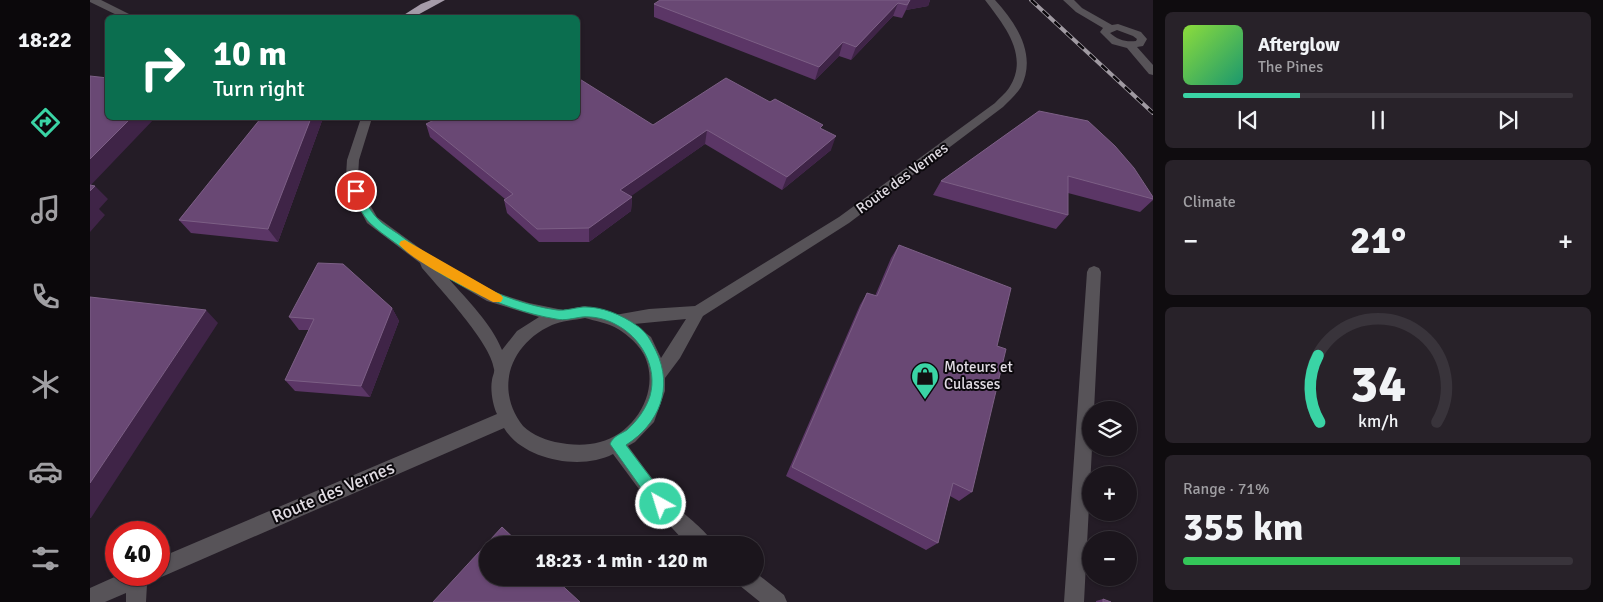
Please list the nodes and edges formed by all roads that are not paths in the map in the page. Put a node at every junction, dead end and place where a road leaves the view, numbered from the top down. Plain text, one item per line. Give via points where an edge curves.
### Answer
1 (93, 0) edge
2 (440, 0) edge
3 (990, 0) edge
4 (1068, 0) edge
5 (126, 15) edge
6 (409, 15) edge
7 (1110, 28) junction
8 (1153, 32) edge
9 (1137, 34) junction
10 (1130, 45) junction
11 (1153, 72) edge
12 (365, 120) edge
13 (420, 256) junction
14 (1094, 272) dead end
15 (698, 312) junction
16 (559, 315) junction
17 (618, 320) junction
18 (501, 366) junction
19 (658, 374) junction
20 (508, 418) junction
21 (616, 444) junction
22 (693, 536) edge
23 (170, 563) edge
24 (117, 586) edge
25 (138, 586) edge
26 (756, 586) edge
27 (90, 598) edge
28 (136, 602) edge
29 (777, 602) edge
30 (1074, 602) edge

1 - 5 street
2 - 6 highway
3 - 15 street, Route des Vernes via 1014,31 1023,54 1022,71 1014,88 999,105 844,220
4 - 7 street
7 - 9 street via 1118,27
7 - 10 street via 1105,32 1109,37
8 - 9 street
9 - 10 street via 1142,39 1139,44
10 - 11 street
12 - 13 street via 353,160 352,176 356,191 372,220
13 - 16 street via 492,297
13 - 18 street via 470,314 492,344
14 - 30 street
15 - 17 street, Route des Vernes
15 - 19 street, Route des Vernes
16 - 17 street via 585,312
16 - 18 street via 534,325 520,336
17 - 19 street via 634,329 645,341
18 - 20 street via 500,402
19 - 21 street via 657,395 651,410 643,423
20 - 21 street via 527,439 555,451 586,453
20 - 23 street, Route des Vernes
21 - 22 street via 669,513
24 - 27 street
25 - 28 street
26 - 29 street

